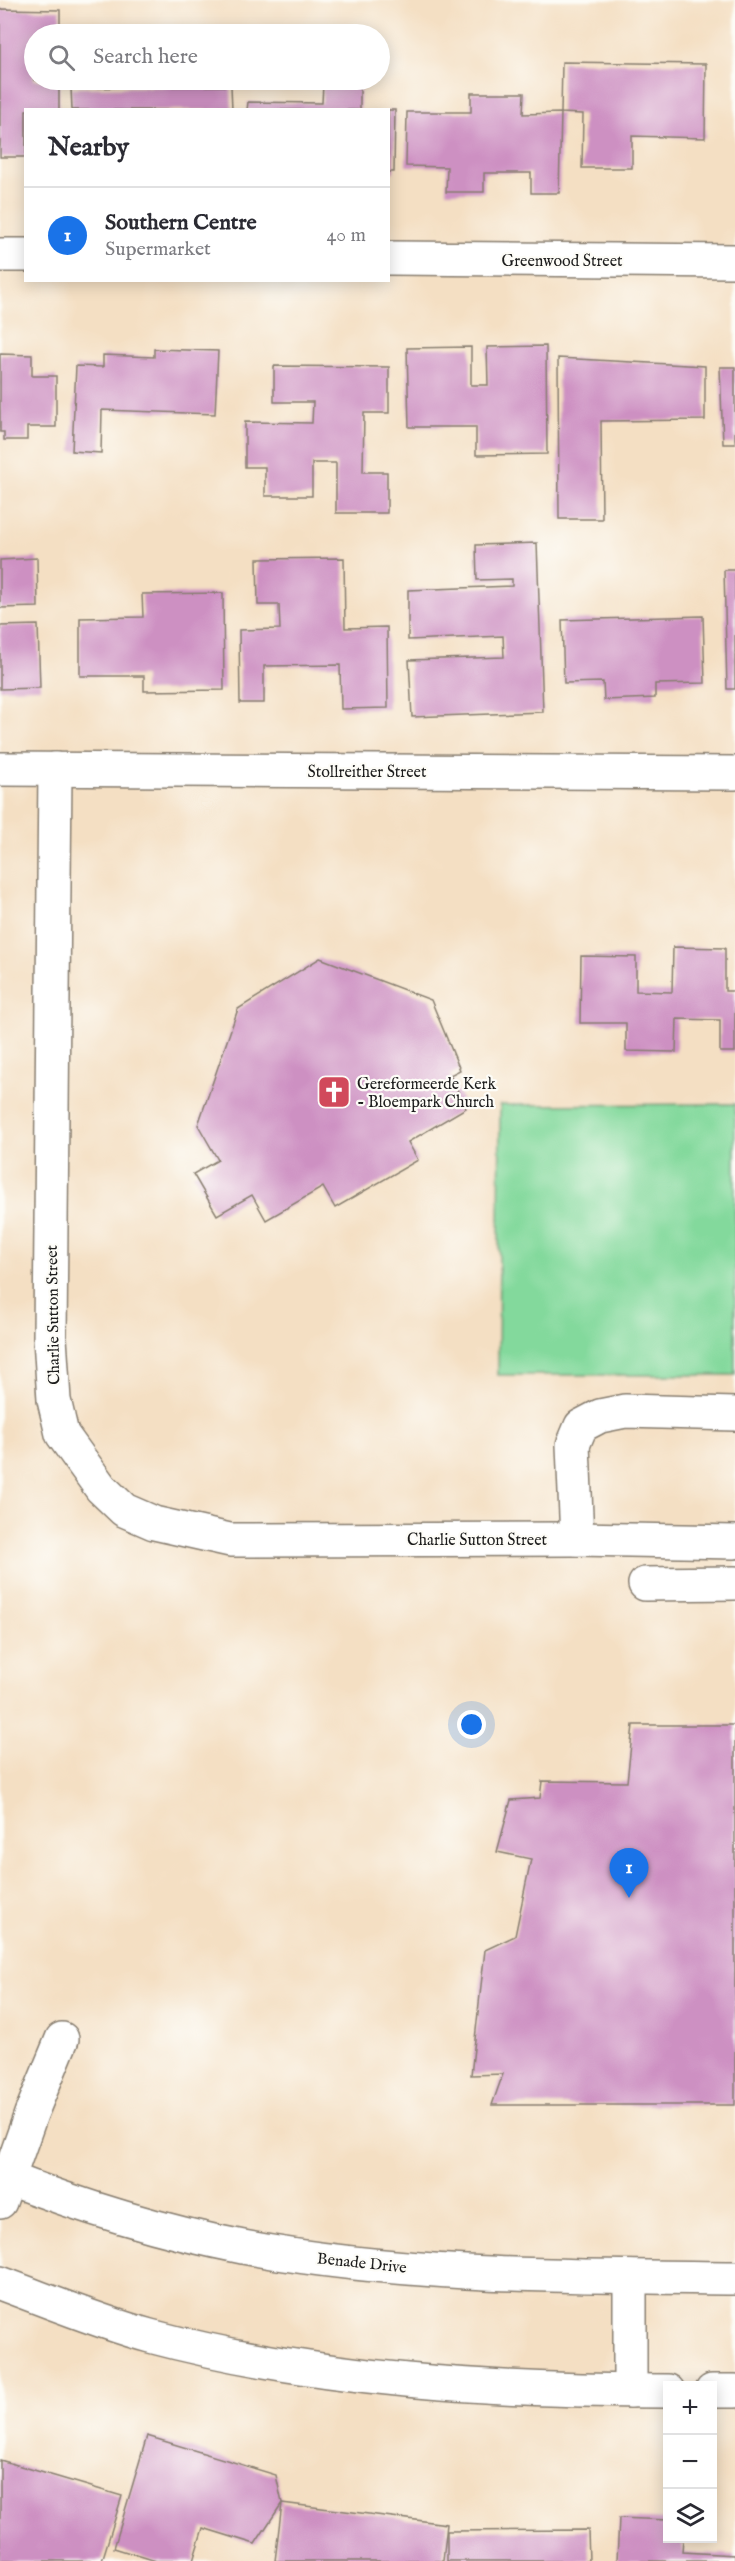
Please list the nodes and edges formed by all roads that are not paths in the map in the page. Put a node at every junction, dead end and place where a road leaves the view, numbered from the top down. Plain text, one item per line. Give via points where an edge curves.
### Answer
1 (0, 255) edge
2 (24, 255) edge
3 (390, 258) edge
4 (735, 261) edge
5 (0, 769) edge
6 (55, 769) junction
7 (735, 773) edge
8 (735, 1414) edge
9 (577, 1539) junction
10 (613, 1539) junction
11 (664, 1541) junction
12 (735, 1542) edge
13 (735, 1583) edge
14 (645, 1584) junction
15 (62, 2039) dead end
16 (3, 2185) edge
17 (630, 2277) junction
18 (735, 2278) edge
19 (0, 2283) edge
20 (630, 2391) junction
21 (663, 2391) edge
22 (717, 2391) edge
23 (735, 2391) edge

1 - 2 street
3 - 4 street, Greenwood Street
5 - 6 street, Stollreither Street
6 - 7 street, Stollreither Street
6 - 9 street, Charlie Sutton Street via 50,1338 54,1400 62,1434 80,1462 124,1510 154,1523 230,1540
8 - 9 street via 625,1411 600,1416 581,1426 573,1445
9 - 10 street, Charlie Sutton Street
10 - 11 street, Charlie Sutton Street
10 - 14 street
11 - 12 street, Charlie Sutton Street
11 - 14 street
13 - 14 street
15 - 16 street
16 - 17 street, Benade Drive via 126,2220 243,2247 471,2272
17 - 18 street, Benade Drive
17 - 20 street
19 - 20 street via 148,2336 269,2363 453,2384
20 - 21 street
22 - 23 street

